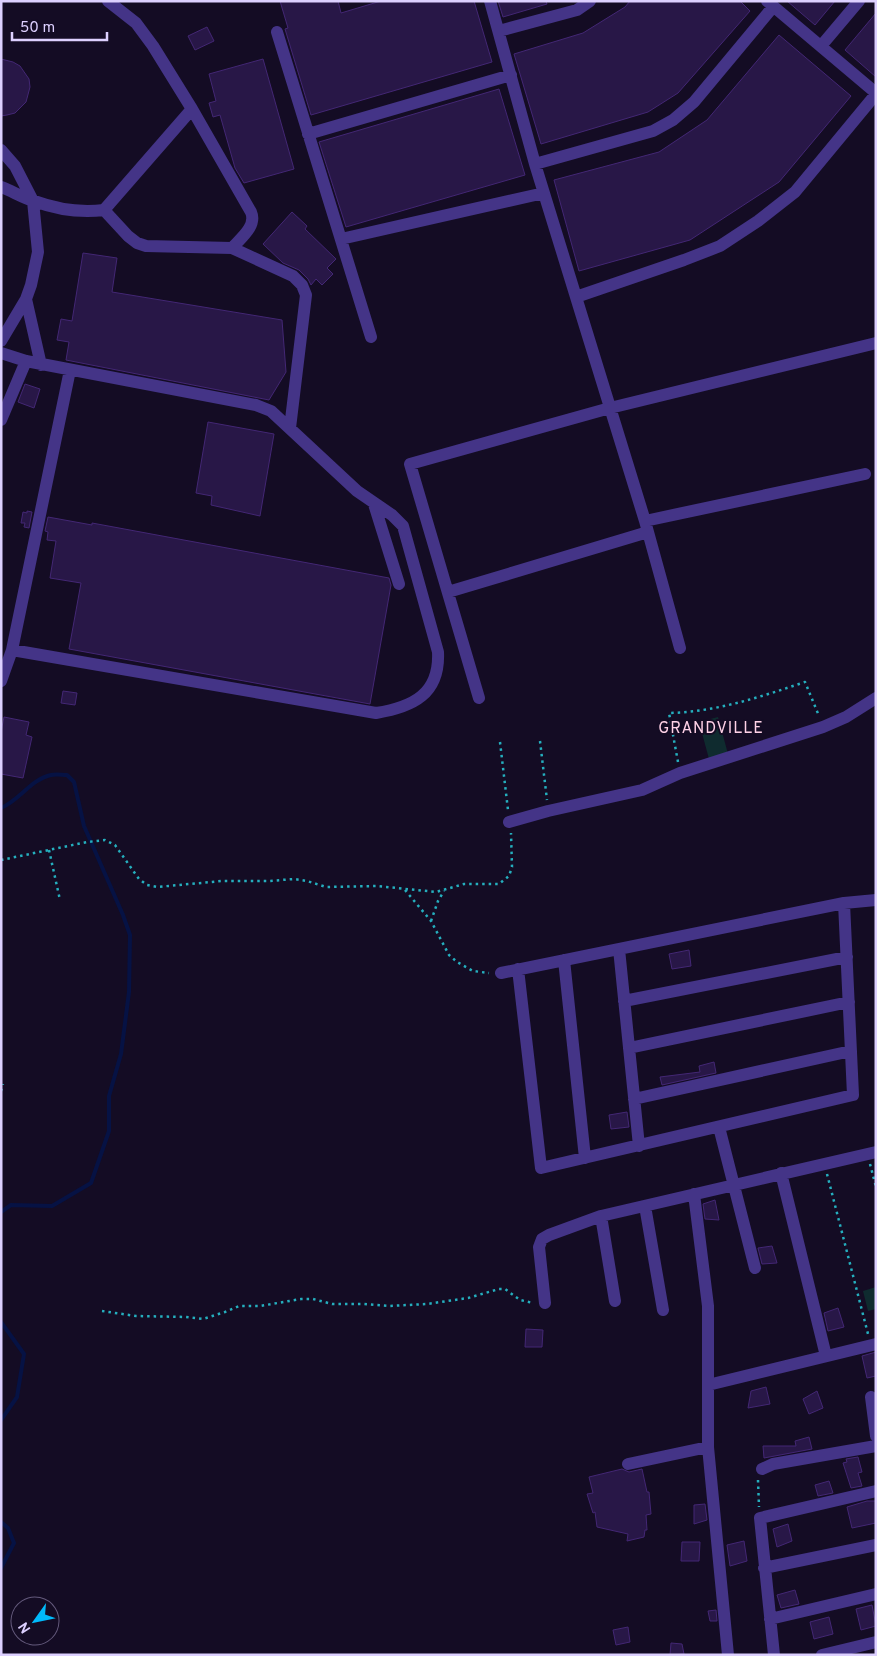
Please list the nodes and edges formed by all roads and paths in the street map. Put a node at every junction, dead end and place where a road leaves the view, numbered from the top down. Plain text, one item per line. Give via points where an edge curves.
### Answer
1 (108, 1) edge
2 (490, 1) edge
3 (590, 1) edge
4 (859, 1) edge
5 (770, 4) edge
6 (499, 31) junction
7 (277, 32) dead end
8 (821, 46) junction
9 (511, 76) junction
10 (876, 93) edge
11 (192, 109) junction
12 (308, 134) junction
13 (1, 150) edge
14 (535, 164) junction
15 (1, 187) edge
16 (544, 193) junction
17 (33, 201) junction
18 (104, 210) junction
19 (341, 240) junction
20 (232, 248) junction
21 (576, 298) junction
22 (26, 299) junction
23 (371, 337) dead end
24 (1, 341) edge
25 (876, 343) edge
26 (1, 353) edge
27 (26, 361) junction
28 (41, 365) junction
29 (70, 370) junction
30 (610, 408) junction
31 (1, 420) edge
32 (290, 428) junction
33 (865, 474) dead end
34 (374, 504) junction
35 (647, 526) junction
36 (399, 584) dead end
37 (448, 592) junction
38 (680, 648) dead end
39 (12, 650) junction
40 (1, 681) edge
41 (479, 698) dead end
42 (876, 698) edge
43 (823, 727) junction
44 (540, 741) dead end
45 (500, 742) dead end
46 (680, 774) junction
47 (548, 811) junction
48 (509, 822) junction
49 (49, 850) junction
50 (1, 860) edge
51 (404, 889) junction
52 (444, 891) junction
53 (60, 900) dead end
54 (876, 900) edge
55 (844, 903) junction
56 (431, 921) junction
57 (619, 949) junction
58 (847, 958) junction
59 (564, 960) junction
60 (518, 970) junction
61 (501, 973) joint
62 (624, 1001) junction
63 (849, 1002) junction
64 (629, 1048) junction
65 (851, 1052) junction
66 (4, 1084) dead end
67 (1, 1091) edge
68 (634, 1100) junction
69 (720, 1127) junction
70 (639, 1146) junction
71 (872, 1152) edge
72 (584, 1158) junction
73 (824, 1163) junction
74 (780, 1174) junction
75 (735, 1184) junction
76 (876, 1187) edge
77 (694, 1194) junction
78 (645, 1206) junction
79 (601, 1216) junction
80 (755, 1268) dead end
81 (616, 1301) dead end
82 (545, 1304) joint
83 (663, 1310) dead end
84 (102, 1311) dead end
85 (874, 1344) edge
86 (826, 1356) junction
87 (708, 1385) junction
88 (871, 1396) dead end
89 (876, 1436) edge
90 (876, 1446) edge
91 (708, 1447) junction
92 (628, 1464) dead end
93 (762, 1469) joint
94 (876, 1491) edge
95 (760, 1518) junction
96 (876, 1545) edge
97 (764, 1568) junction
98 (876, 1594) edge
99 (770, 1620) junction
100 (876, 1642) edge
101 (728, 1655) edge
102 (774, 1655) edge
103 (822, 1655) edge

1 - 11 street via 136,23
2 - 6 street
3 - 6 street via 577,10
4 - 8 street
5 - 8 street
5 - 14 street via 694,102 673,120 652,131
6 - 9 street
7 - 12 street
8 - 10 street
9 - 12 street
9 - 14 street
10 - 21 street via 794,192 758,221 720,246
11 - 18 street
11 - 20 street via 253,218 252,224
12 - 19 street
13 - 17 street via 15,166
14 - 16 street
15 - 17 street
16 - 19 street
16 - 21 street
17 - 18 street via 65,209
17 - 22 street via 38,252
18 - 20 street via 128,236 146,246
19 - 23 street
20 - 32 street via 293,276 306,295
21 - 30 street
22 - 24 street
22 - 28 street
25 - 30 street
26 - 27 street
27 - 28 street
27 - 31 street
28 - 29 street
29 - 32 street via 256,405 271,411
29 - 39 street
30 - 35 street
30 - 37 street via 410,464
32 - 34 street via 357,492
33 - 35 street
34 - 36 street
34 - 39 street via 392,514 403,526 438,652 436,678 413,703 376,712
35 - 37 street
35 - 38 street
37 - 41 street
39 - 40 street
42 - 43 street
43 - 46 street
43 - 46 path via 805,682 727,706 668,713
44 - 47 path
45 - 48 path
46 - 47 street via 642,790
47 - 48 street
48 - 52 path via 512,866 509,876 499,884 464,884
49 - 50 path
49 - 51 path via 105,840 115,846 139,879 157,887 294,879 326,887
49 - 53 path
51 - 52 path
51 - 56 path
52 - 56 path
54 - 55 street
55 - 57 street
55 - 58 street
56 - 61 path via 449,955 457,962 473,971
57 - 59 street
57 - 62 street
58 - 62 street
58 - 63 street
59 - 60 street
59 - 72 street
60 - 61 street
60 - 72 street via 541,1168
62 - 64 street
63 - 64 street
63 - 65 street
64 - 68 street
65 - 68 street
65 - 69 street via 853,1095
66 - 67 path
68 - 70 street
69 - 70 street
69 - 75 street
70 - 72 street
71 - 73 street
71 - 76 path
73 - 74 street
73 - 85 path
74 - 75 street
74 - 86 street
75 - 77 street
75 - 80 street
77 - 78 street
77 - 87 street via 708,1306
78 - 79 street
78 - 83 street
79 - 81 street
79 - 82 street via 542,1239 539,1247
82 - 84 path via 525,1302 506,1289 499,1289 468,1298 389,1306 332,1304 301,1299 238,1306 203,1319
85 - 86 street
86 - 87 street
87 - 91 street
88 - 89 street
90 - 93 street via 773,1464
91 - 92 street
91 - 101 street
93 - 95 path via 757,1483
94 - 95 street
95 - 97 street
96 - 97 street
97 - 99 street
98 - 99 street
99 - 102 street
100 - 103 street

